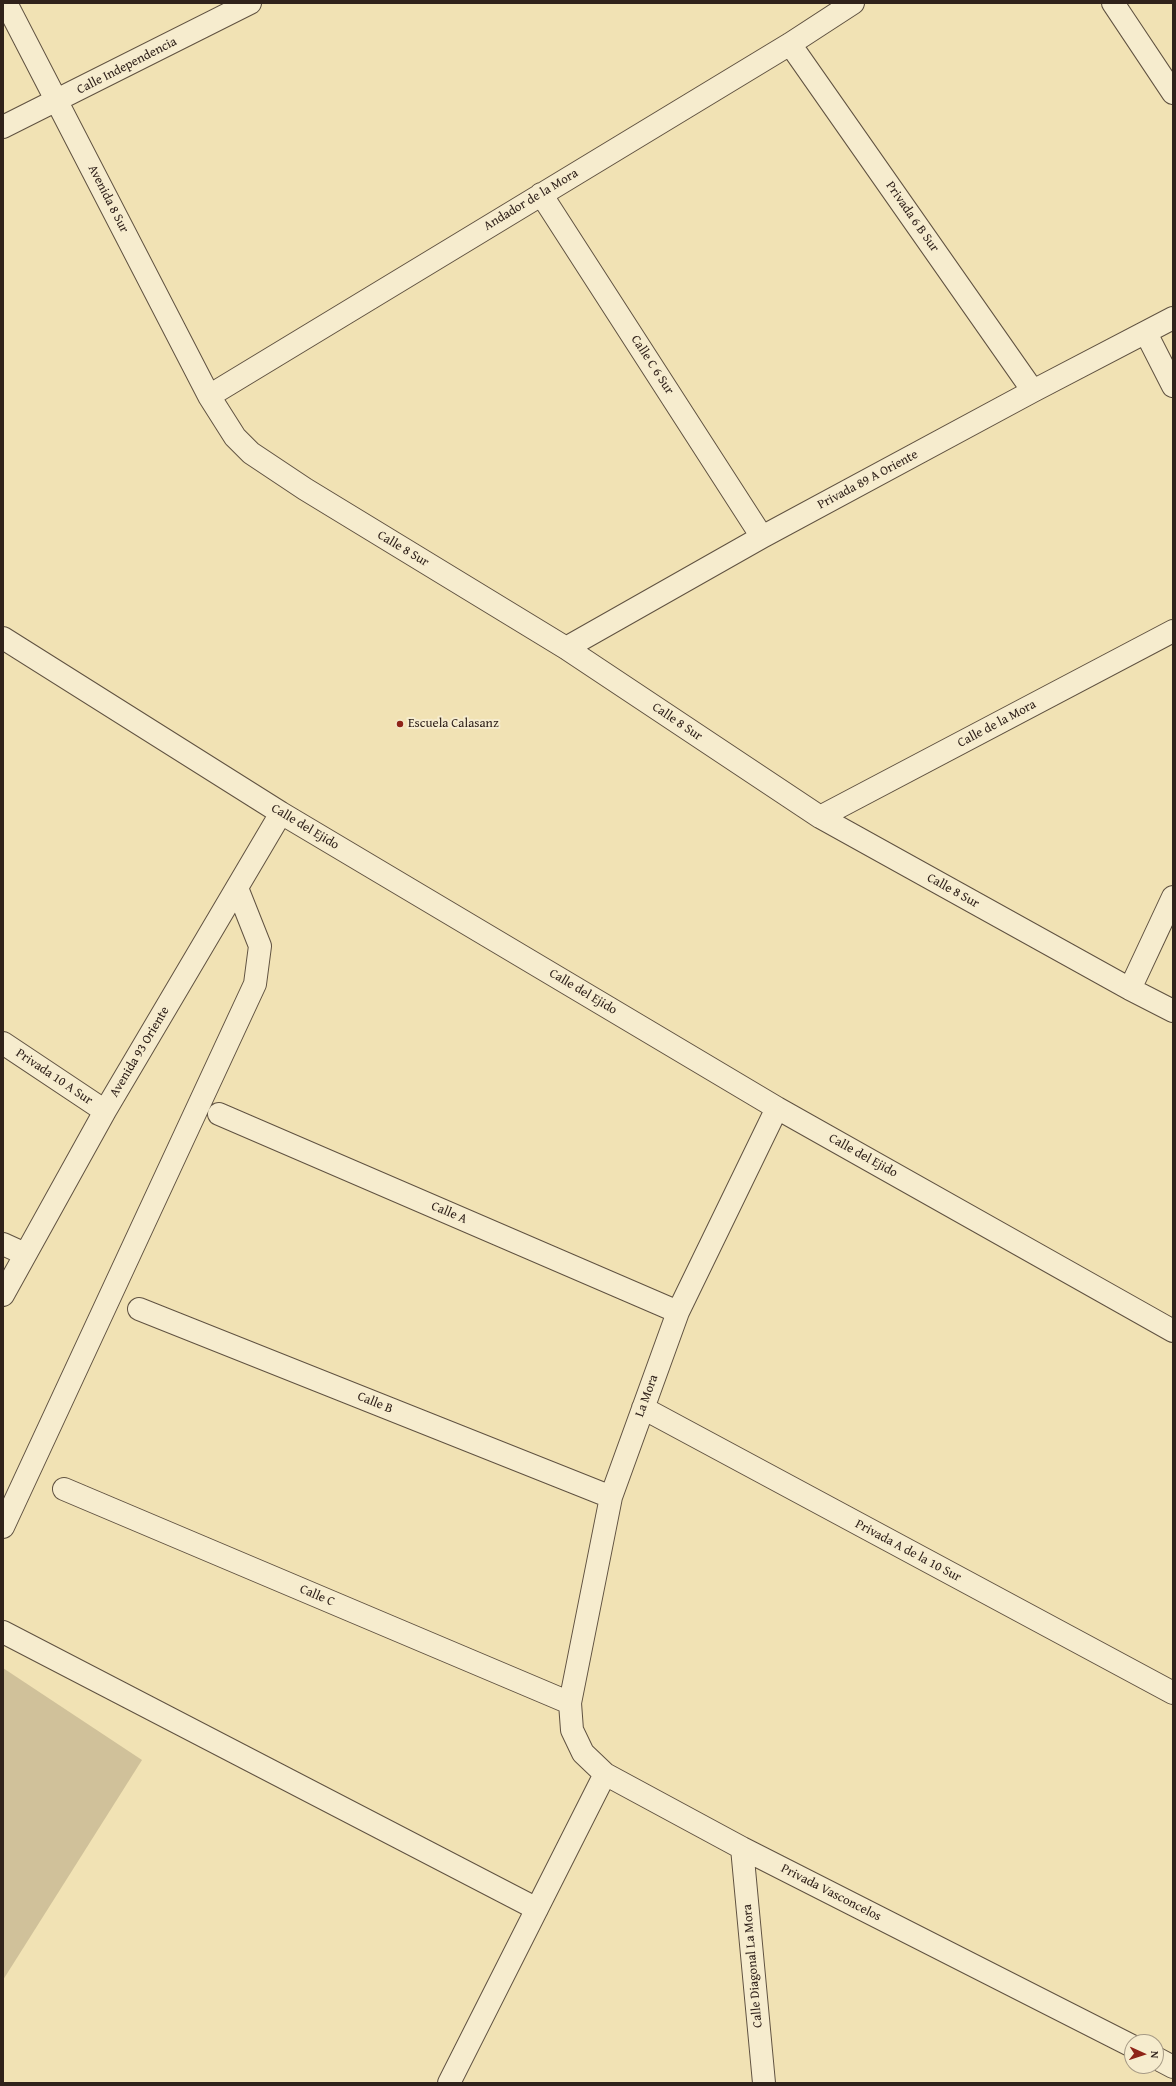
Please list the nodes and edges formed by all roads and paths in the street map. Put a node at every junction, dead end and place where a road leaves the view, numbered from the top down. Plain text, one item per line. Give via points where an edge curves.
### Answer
1 (6, 3) edge
2 (250, 3) edge
3 (853, 3) edge
4 (1113, 3) edge
5 (790, 44) junction
6 (1173, 93) edge
7 (57, 101) junction
8 (3, 127) edge
9 (541, 194) junction
10 (1173, 318) edge
11 (1146, 333) junction
12 (1173, 386) edge
13 (1033, 391) junction
14 (209, 396) junction
15 (762, 537) junction
16 (1173, 631) edge
17 (3, 638) edge
18 (566, 648) junction
19 (281, 813) junction
20 (820, 817) junction
21 (237, 888) junction
22 (1173, 897) edge
23 (1130, 989) junction
24 (1173, 1011) edge
25 (3, 1043) edge
26 (777, 1108) junction
27 (105, 1111) junction
28 (220, 1114) dead end
29 (3, 1244) edge
30 (25, 1254) junction
31 (3, 1295) edge
32 (139, 1309) dead end
33 (678, 1312) junction
34 (1173, 1331) edge
35 (643, 1408) junction
36 (64, 1489) dead end
37 (611, 1497) junction
38 (3, 1527) edge
39 (3, 1632) edge
40 (1173, 1693) edge
41 (570, 1703) junction
42 (605, 1774) junction
43 (742, 1848) junction
44 (537, 1909) junction
45 (1124, 2042) edge
46 (1164, 2062) edge
47 (1173, 2067) edge
48 (449, 2083) edge
49 (764, 2083) edge

1 - 7 street, Avenida 8 Sur
2 - 7 street, Calle Independencia
3 - 5 street, Andador de la Mora
4 - 6 street
5 - 9 street, Andador de la Mora
5 - 13 street, Privada 6 B Sur
7 - 8 street, Calle Independencia
7 - 14 street, Avenida 8 Sur
9 - 14 street, Andador de la Mora
9 - 15 street, Calle C 6 Sur
10 - 11 street, Privada 89 A Oriente
11 - 12 street
11 - 13 street, Privada 89 A Oriente
13 - 15 street, Privada 89 A Oriente
14 - 18 street, Calle 8 Sur via 235,437 251,453 305,489
15 - 18 street, Privada 89 A Oriente
16 - 20 street, Calle de la Mora
17 - 19 street, Calle del Ejido
18 - 20 street, Calle 8 Sur
19 - 21 street, Avenida 93 Oriente
19 - 26 street, Calle del Ejido
20 - 23 street, Calle 8 Sur
21 - 27 street, Avenida 93 Oriente
21 - 38 street via 260,946 255,984
22 - 23 street
23 - 24 street, Calle 8 Sur
25 - 27 street, Privada 10 A Sur
26 - 33 street, La Mora
26 - 34 street, Calle del Ejido
27 - 30 street, Avenida 93 Oriente
28 - 33 street, Calle A
29 - 30 street
30 - 31 street, Avenida 93 Oriente
32 - 37 street, Calle B
33 - 35 street, La Mora
35 - 37 street, La Mora
35 - 40 street, Privada A de la 10 Sur
36 - 41 street, Calle C
37 - 41 street, La Mora
39 - 44 street
41 - 42 street, Privada Vasconcelos via 572,1730 583,1753
42 - 43 street, Privada Vasconcelos
42 - 44 street
43 - 45 street, Privada Vasconcelos
43 - 49 street, Calle Diagonal La Mora
44 - 48 street
46 - 47 street

